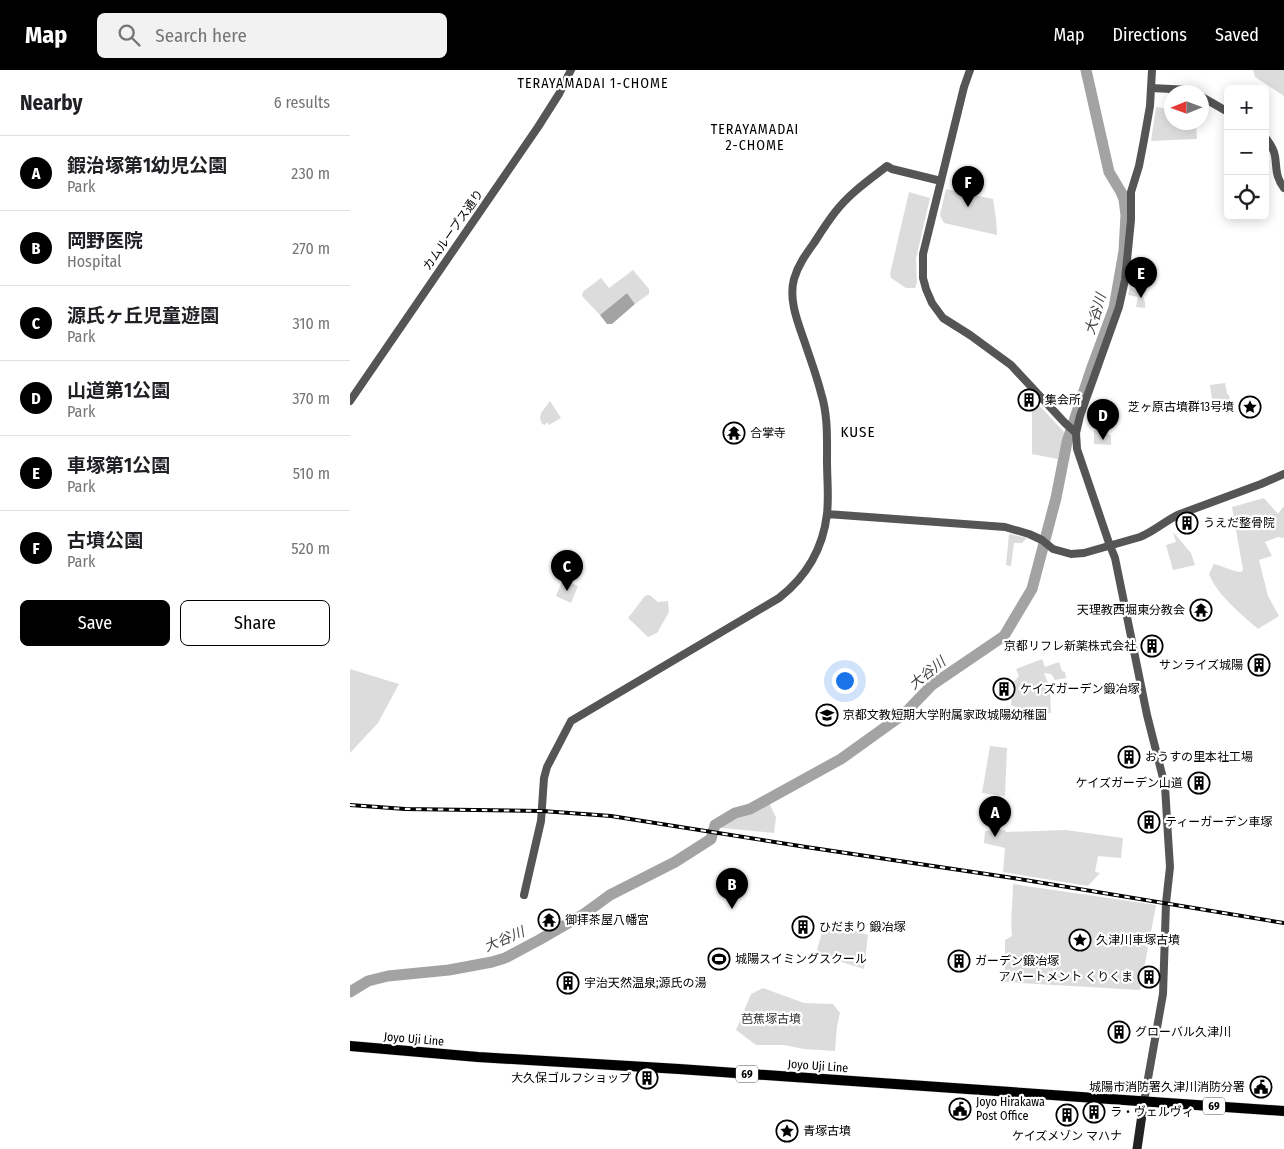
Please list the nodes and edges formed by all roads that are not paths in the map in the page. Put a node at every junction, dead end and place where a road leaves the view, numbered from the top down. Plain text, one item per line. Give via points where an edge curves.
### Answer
1 (571, 70) edge
2 (970, 70) edge
3 (1152, 70) edge
4 (1151, 88) junction
5 (1164, 89) edge
6 (1209, 101) edge
7 (1224, 110) edge
8 (1269, 144) edge
9 (941, 181) junction
10 (1284, 188) edge
11 (350, 401) edge
12 (1075, 432) junction
13 (1284, 474) edge
14 (827, 514) junction
15 (1110, 546) junction
16 (524, 894) dead end
17 (350, 1046) edge
18 (1144, 1101) junction
19 (1284, 1111) edge
20 (1137, 1149) edge

1 - 11 street, カムループス通り via 538,127
2 - 9 street
3 - 4 street
4 - 5 street
4 - 12 street via 1139,166 1131,192 1125,280 1119,307
6 - 7 street
8 - 10 street via 1275,154 1275,170
9 - 12 street via 923,254 923,278 932,303 943,318 1011,365
9 - 14 street via 887,166 835,212 801,262 794,280 794,306 825,408
12 - 15 street
13 - 15 street via 1180,514 1148,534
14 - 15 street via 1005,527 1029,534 1054,549 1071,554
14 - 16 street via 814,556 802,576 780,598 571,721 544,778 541,821
15 - 18 street via 1165,786 1170,867 1163,994
17 - 18 main road, Joyo Uji Line / 69
18 - 19 main road, Joyo Uji Line / 69
18 - 20 main road

